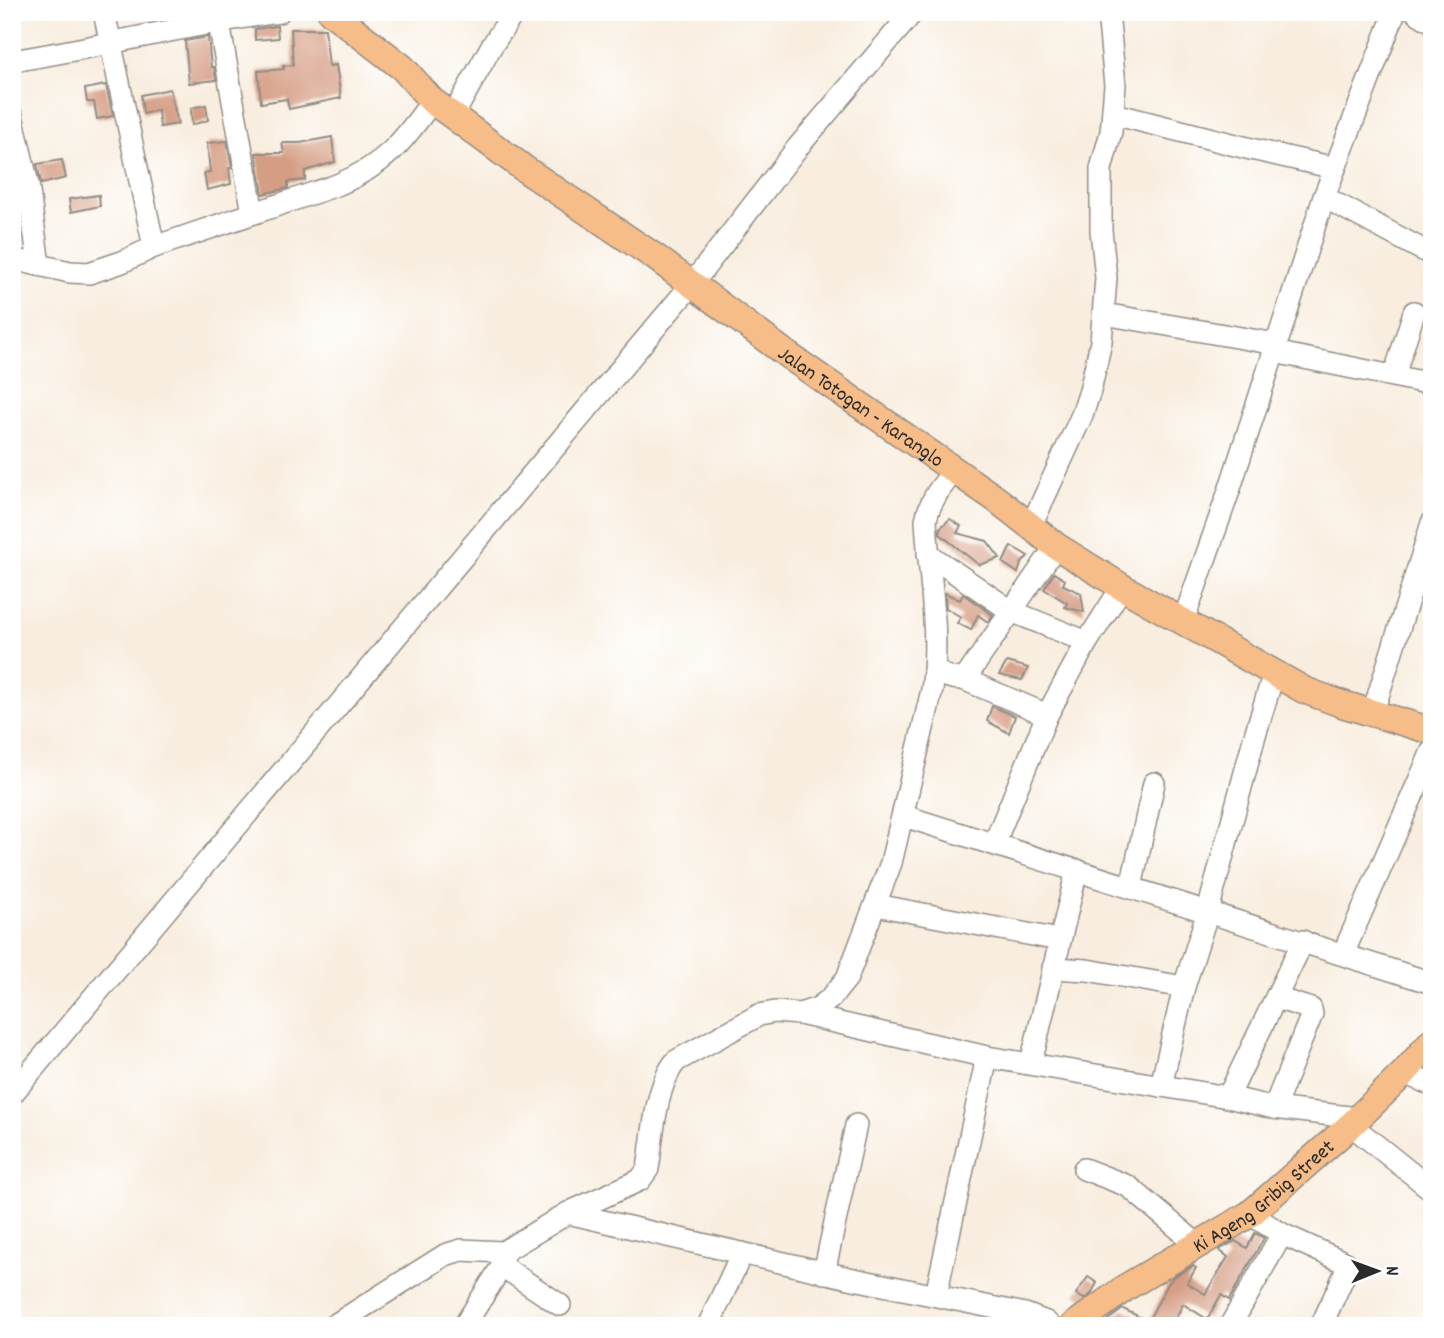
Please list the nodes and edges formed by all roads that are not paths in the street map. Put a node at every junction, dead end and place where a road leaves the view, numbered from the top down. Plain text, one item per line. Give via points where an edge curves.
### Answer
1 (104, 12) edge
2 (279, 12) edge
3 (331, 12) edge
4 (514, 12) edge
5 (913, 12) edge
6 (1108, 12) edge
7 (1395, 12) edge
8 (1416, 12) edge
9 (218, 16) edge
10 (1432, 22) edge
11 (110, 42) junction
12 (12, 61) edge
13 (443, 109) junction
14 (1114, 114) junction
15 (12, 116) edge
16 (18, 166) edge
17 (1335, 168) junction
18 (1324, 197) junction
19 (253, 213) junction
20 (154, 247) junction
21 (1432, 255) edge
22 (12, 260) edge
23 (39, 265) junction
24 (692, 284) junction
25 (1414, 312) dead end
26 (1104, 314) junction
27 (1275, 348) junction
28 (1394, 376) junction
29 (1432, 384) edge
30 (956, 470) junction
31 (1432, 523) edge
32 (1031, 526) junction
33 (1056, 546) junction
34 (928, 554) junction
35 (1122, 587) junction
36 (1011, 611) junction
37 (1183, 622) junction
38 (1087, 642) junction
39 (934, 671) junction
40 (1274, 674) junction
41 (963, 679) junction
42 (1373, 712) junction
43 (1047, 715) junction
44 (1432, 731) edge
45 (1432, 751) edge
46 (1154, 783) dead end
47 (904, 816) junction
48 (994, 844) junction
49 (1077, 870) junction
50 (1130, 887) junction
51 (876, 905) junction
52 (1208, 911) junction
53 (1059, 940) junction
54 (1303, 941) junction
55 (1343, 954) junction
56 (1053, 968) junction
57 (1432, 983) edge
58 (1184, 987) junction
59 (1276, 998) junction
60 (800, 1014) junction
61 (1432, 1041) edge
62 (987, 1057) junction
63 (1031, 1063) junction
64 (1404, 1073) junction
65 (1432, 1084) edge
66 (1161, 1086) junction
67 (12, 1094) edge
68 (1228, 1097) junction
69 (1274, 1108) junction
70 (1354, 1122) junction
71 (856, 1125) dead end
72 (1084, 1169) dead end
73 (1432, 1190) edge
74 (568, 1213) junction
75 (1250, 1214) junction
76 (1282, 1234) junction
77 (1198, 1245) junction
78 (742, 1254) junction
79 (503, 1259) junction
80 (824, 1273) junction
81 (936, 1295) junction
82 (560, 1305) dead end
83 (333, 1326) edge
84 (464, 1326) edge
85 (708, 1326) edge
86 (1050, 1326) edge
87 (1073, 1326) edge
88 (1230, 1326) edge
89 (1321, 1326) edge

1 - 11 street
2 - 9 street
3 - 13 main road, Jalan Totogan - Karanglo via 402,68
4 - 13 street
5 - 24 street via 798,147
6 - 14 street
7 - 17 street
8 - 10 street
9 - 11 street
9 - 19 street
11 - 12 street
11 - 20 street
13 - 19 street via 360,176
13 - 24 main road, Jalan Totogan - Karanglo
14 - 17 street
14 - 26 street via 1101,169
15 - 16 street
16 - 23 street
17 - 18 street
18 - 21 street
18 - 27 street
19 - 20 street
20 - 23 street via 89,273
22 - 23 street
24 - 30 main road, Jalan Totogan - Karanglo
24 - 67 street
25 - 28 street
26 - 27 street
26 - 32 street via 1090,391
27 - 28 street
27 - 37 street
28 - 29 street
30 - 32 main road, Jalan Totogan - Karanglo
30 - 34 street via 928,510
31 - 42 street
32 - 33 main road, Jalan Totogan - Karanglo
33 - 35 main road, Jalan Totogan - Karanglo
33 - 36 street
34 - 36 street
34 - 39 street
35 - 37 main road, Jalan Totogan - Karanglo
35 - 38 street
36 - 38 street
36 - 41 street
37 - 40 main road, Jalan Totogan - Karanglo
38 - 43 street
39 - 41 street
39 - 47 street
40 - 42 main road, Jalan Totogan - Karanglo via 1304,690
40 - 52 street
41 - 43 street
42 - 44 main road, Jalan Totogan - Karanglo
43 - 48 street
45 - 55 street
46 - 50 street
47 - 48 street
47 - 51 street
48 - 49 street
49 - 50 street
49 - 53 street
50 - 52 street
51 - 53 street
51 - 60 street via 847,978 831,998
52 - 54 street
52 - 58 street
53 - 56 street
54 - 55 street
54 - 59 street
55 - 57 street
56 - 58 street
56 - 63 street
58 - 66 street
59 - 68 street
59 - 69 street via 1305,1006 1312,1014
60 - 62 street
60 - 74 street via 759,1015 676,1061 662,1085 648,1169 640,1180
61 - 64 main road, Ki Ageng Gribig Street
62 - 63 street
62 - 81 street
63 - 66 street
64 - 65 street
64 - 70 main road, Ki Ageng Gribig Street
66 - 68 street
68 - 69 street
69 - 70 street
70 - 73 street
70 - 75 main road, Ki Ageng Gribig Street
71 - 80 street
72 - 77 street via 1128,1186
74 - 78 street
74 - 79 street
75 - 76 street
75 - 77 main road, Ki Ageng Gribig Street
76 - 88 street
76 - 89 street via 1346,1264
77 - 87 main road, Ki Ageng Gribig Street via 1128,1286
78 - 80 street
78 - 85 street
79 - 82 street
79 - 83 street via 461,1250 444,1255
79 - 84 street
80 - 81 street
81 - 86 street via 1025,1314

